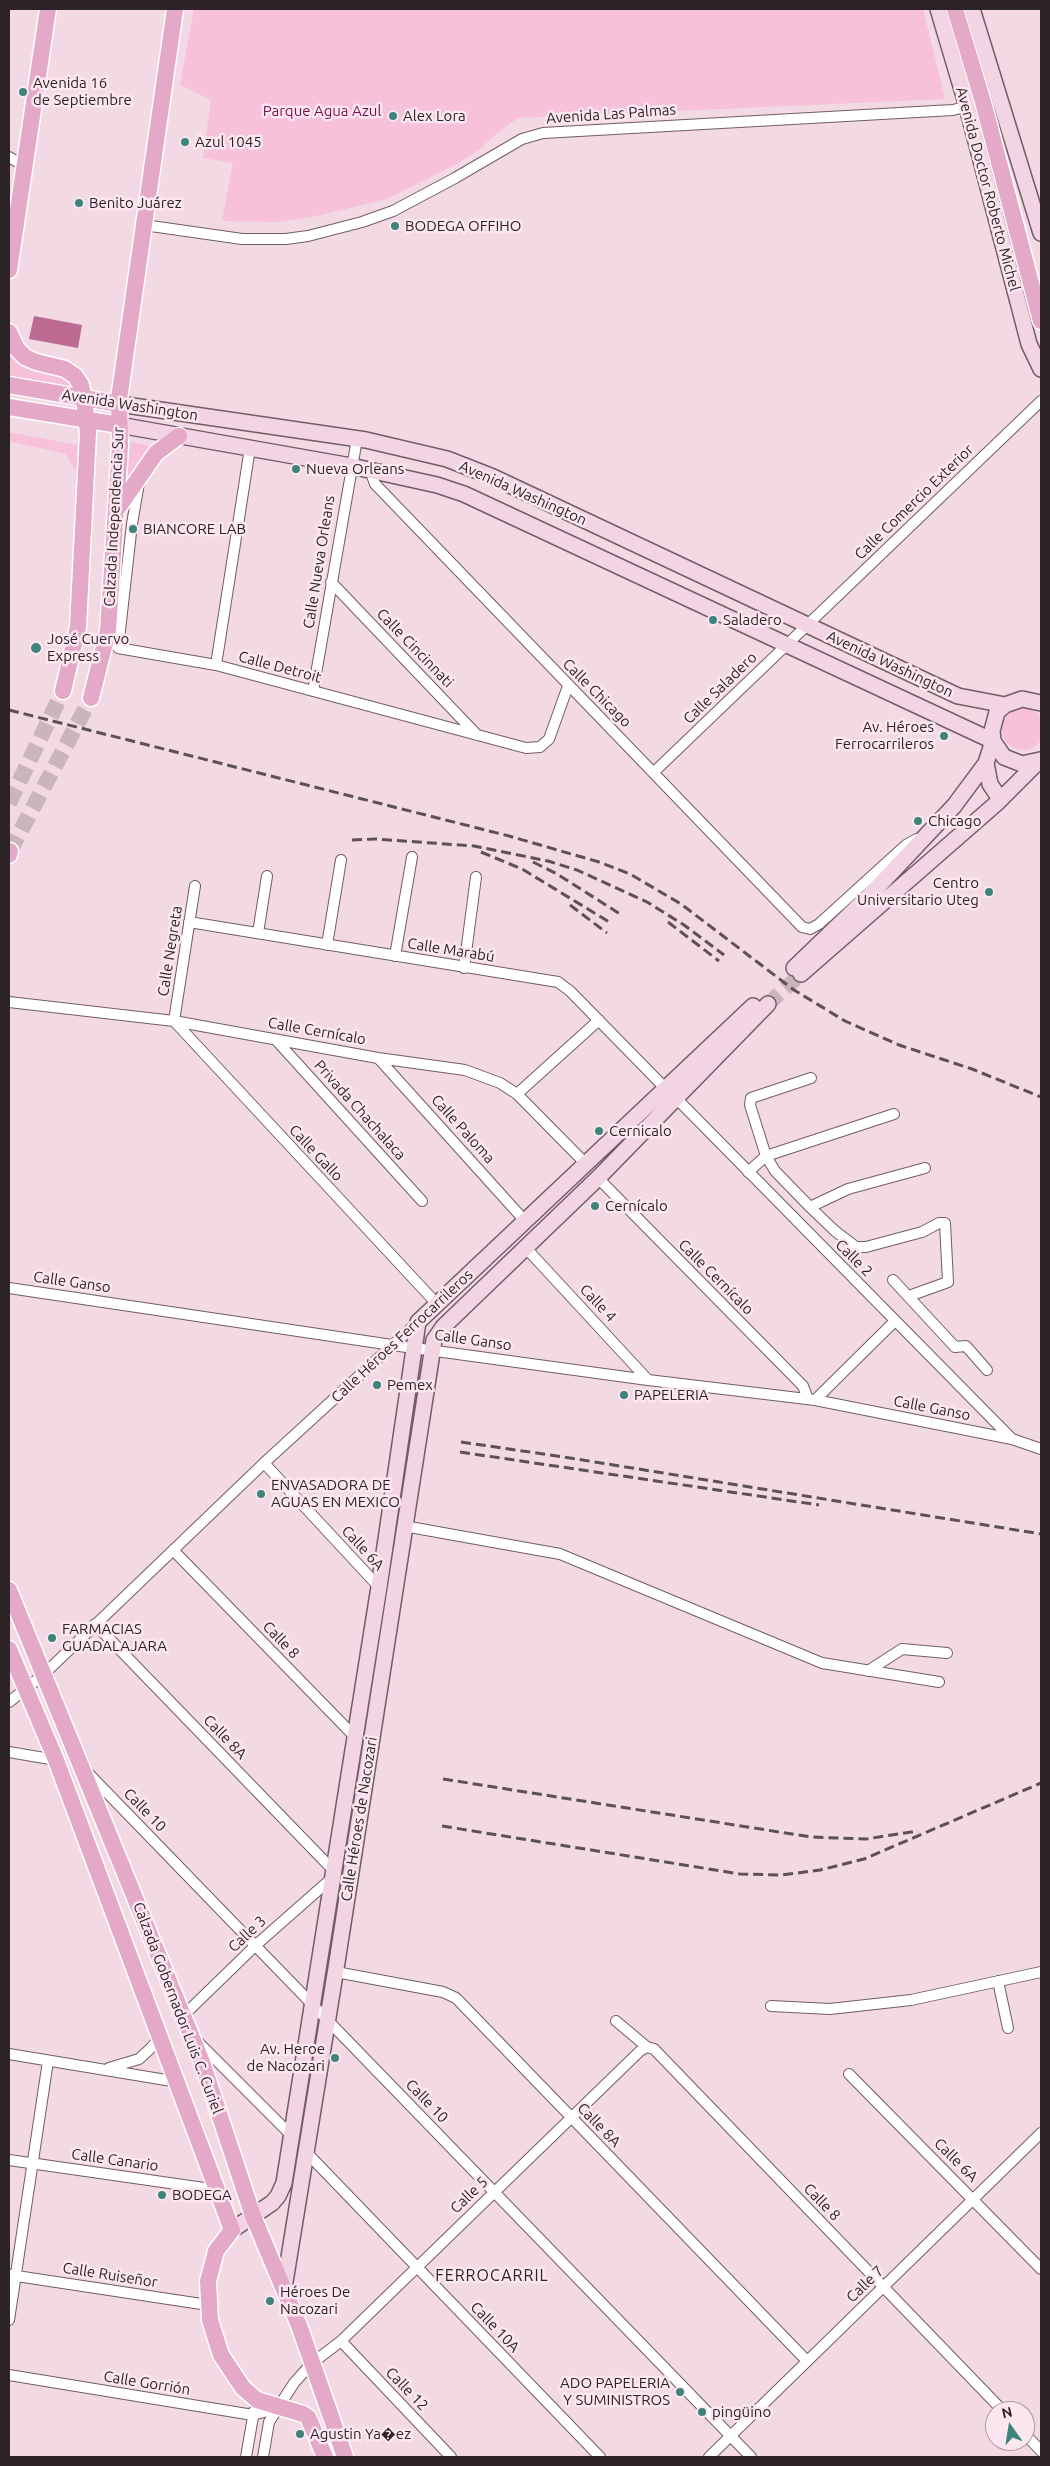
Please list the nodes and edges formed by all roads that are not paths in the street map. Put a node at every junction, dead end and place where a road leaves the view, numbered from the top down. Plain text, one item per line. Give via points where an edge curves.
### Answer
1 (48, 9) edge
2 (175, 9) edge
3 (938, 9) edge
4 (955, 9) edge
5 (972, 9) edge
6 (983, 102) junction
7 (967, 107) junction
8 (1016, 149) junction
9 (997, 155) junction
10 (9, 157) edge
11 (26, 167) junction
12 (15, 196) edge
13 (144, 225) junction
14 (1041, 232) edge
15 (9, 270) edge
16 (1036, 281) edge
17 (1015, 286) junction
18 (1041, 321) edge
19 (1024, 324) junction
20 (9, 332) edge
21 (1041, 368) edge
22 (9, 385) edge
23 (84, 398) junction
24 (1041, 401) edge
25 (119, 404) junction
26 (9, 407) edge
27 (87, 421) junction
28 (119, 425) junction
29 (179, 436) junction
30 (357, 439) junction
31 (250, 448) junction
32 (351, 466) junction
33 (142, 470) junction
34 (370, 470) junction
35 (116, 510) junction
36 (332, 582) junction
37 (807, 625) junction
38 (788, 644) junction
39 (216, 666) junction
40 (568, 686) junction
41 (63, 691) tunnel mouth
42 (313, 691) junction
43 (91, 698) tunnel mouth
44 (1038, 699) edge
45 (1005, 705) junction
46 (477, 735) junction
47 (993, 741) junction
48 (1041, 759) edge
49 (986, 763) junction
50 (654, 772) junction
51 (1000, 799) junction
52 (930, 831) junction
53 (412, 857) dead end
54 (341, 860) dead end
55 (268, 876) dead end
56 (476, 877) dead end
57 (195, 886) dead end
58 (189, 922) junction
59 (258, 933) junction
60 (327, 945) junction
61 (395, 956) junction
62 (464, 968) junction
63 (765, 1001) tunnel mouth
64 (9, 1002) edge
65 (599, 1020) junction
66 (174, 1021) junction
67 (276, 1040) junction
68 (378, 1058) junction
69 (811, 1078) dead end
70 (517, 1094) junction
71 (671, 1094) junction
72 (894, 1114) dead end
73 (766, 1156) junction
74 (586, 1164) junction
75 (925, 1168) dead end
76 (748, 1172) junction
77 (598, 1178) junction
78 (422, 1202) dead end
79 (810, 1207) junction
80 (525, 1221) junction
81 (525, 1247) junction
82 (893, 1280) dead end
83 (9, 1288) edge
84 (909, 1296) junction
85 (437, 1304) junction
86 (895, 1321) junction
87 (418, 1322) junction
88 (392, 1345) junction
89 (415, 1348) junction
90 (431, 1350) junction
91 (988, 1370) dead end
92 (648, 1380) junction
93 (812, 1400) junction
94 (1012, 1439) junction
95 (1041, 1449) edge
96 (264, 1464) junction
97 (404, 1526) junction
98 (173, 1550) junction
99 (378, 1587) junction
100 (9, 1590) edge
101 (95, 1624) junction
102 (9, 1649) edge
103 (947, 1653) dead end
104 (868, 1671) junction
105 (43, 1675) junction
106 (939, 1682) dead end
107 (25, 1690) junction
108 (9, 1702) edge
109 (354, 1736) junction
110 (369, 1750) junction
111 (9, 1752) edge
112 (56, 1760) junction
113 (80, 1766) junction
114 (333, 1874) junction
115 (256, 1945) junction
116 (336, 1972) junction
117 (1041, 1972) edge
118 (998, 1981) junction
119 (312, 2003) junction
120 (772, 2006) dead end
121 (184, 2015) junction
122 (328, 2020) junction
123 (616, 2021) dead end
124 (1008, 2028) dead end
125 (161, 2036) junction
126 (192, 2036) junction
127 (647, 2047) junction
128 (9, 2054) edge
129 (48, 2061) junction
130 (105, 2069) junction
131 (849, 2074) dead end
132 (178, 2082) junction
133 (571, 2119) junction
134 (1041, 2133) edge
135 (292, 2136) junction
136 (307, 2153) junction
137 (9, 2160) edge
138 (32, 2163) junction
139 (218, 2190) junction
140 (494, 2192) junction
141 (973, 2199) junction
142 (253, 2216) junction
143 (232, 2230) junction
144 (416, 2267) junction
145 (1041, 2269) edge
146 (12, 2276) edge
147 (884, 2286) junction
148 (284, 2288) junction
149 (208, 2305) junction
150 (9, 2320) edge
151 (341, 2341) junction
152 (807, 2361) junction
153 (310, 2364) junction
154 (9, 2375) edge
155 (993, 2401) edge
156 (255, 2408) junction
157 (279, 2408) junction
158 (730, 2436) junction
159 (246, 2457) edge
160 (263, 2457) edge
161 (325, 2457) edge
162 (345, 2457) edge
163 (451, 2457) edge
164 (600, 2457) edge
165 (709, 2457) edge
166 (751, 2457) edge

1 - 11 main road
2 - 13 main road, Calzada Independencia Sur
3 - 7 main road, Avenida Doctor Roberto Michel
4 - 6 main road, Avenida Doctor Roberto Michel
5 - 8 main road
6 - 7 street, Avenida Las Palmas
6 - 9 main road, Avenida Doctor Roberto Michel
7 - 13 street, Avenida Las Palmas via 543,133 522,139 393,211 308,236 242,239
7 - 17 main road, Avenida Doctor Roberto Michel
8 - 9 main road
8 - 14 main road
9 - 16 main road, Avenida Doctor Roberto Michel
10 - 11 street
11 - 12 main road
12 - 15 main road
13 - 25 main road, Calzada Independencia Sur
16 - 17 main road
16 - 18 main road, Avenida Doctor Roberto Michel
17 - 19 main road, Avenida Doctor Roberto Michel
18 - 19 main road
19 - 21 main road, Avenida Doctor Roberto Michel via 1029,344
20 - 23 main road, Calzada Independencia Sur via 25,357 65,369 75,376
22 - 23 main road, Avenida Washington
23 - 25 main road, Avenida Washington
23 - 27 main road, Calzada Independencia Sur
24 - 37 street, Calle Comercio Exterior
25 - 28 main road, Calzada Independencia Sur
25 - 30 main road, Avenida Washington
26 - 27 main road, Avenida Washington
27 - 28 main road, Avenida Washington
27 - 41 main road, Calzada Independencia Sur via 78,628
28 - 29 main road, Avenida Washington
28 - 35 main road, Calzada Independencia Sur
29 - 31 main road, Avenida Washington
29 - 33 main road via 156,453
30 - 32 street, Calle Nueva Orleans
30 - 37 main road, Avenida Washington via 430,455 493,477
31 - 32 main road, Avenida Washington
31 - 39 street
32 - 34 main road, Avenida Washington
32 - 36 street, Calle Nueva Orleans
33 - 35 main road
33 - 39 street, Calle Detroit via 132,524 118,648
34 - 38 main road, Avenida Washington via 464,494
34 - 40 street, Calle Chicago via 375,484
35 - 43 main road, Calzada Independencia Sur via 108,631
36 - 42 street, Calle Nueva Orleans
36 - 46 street, Calle Cincinnati
37 - 38 street, Calle Saladero
37 - 45 main road, Avenida Washington via 958,696
38 - 47 main road, Avenida Washington
38 - 50 street, Calle Saladero
39 - 42 street, Calle Detroit
40 - 46 street, Calle Detroit via 549,739 540,747 526,748
40 - 50 street, Calle Chicago
42 - 46 street, Calle Detroit
44 - 45 main road via 1013,700
45 - 47 main road via 993,721
47 - 48 main road via 998,750 1012,761 1022,764
47 - 49 main road
48 - 51 main road
49 - 51 main road via 990,784
49 - 52 main road via 970,787
50 - 52 street, Calle Chicago via 802,928 810,929 819,924 906,845
51 - 52 main road via 797,971
53 - 61 street
54 - 60 street
55 - 59 street
56 - 62 street
57 - 58 street, Calle Negreta
58 - 59 street, Calle Marabú
58 - 66 street, Calle Negreta
59 - 60 street, Calle Marabú
60 - 61 street, Calle Marabú
61 - 62 street, Calle Marabú
62 - 65 street, Calle Marabú via 558,982
63 - 71 main road, Calle Héroes Ferrocarrileros
64 - 66 street, Calle Cernícalo
65 - 70 street
65 - 71 street, Calle Marabú
66 - 67 street, Calle Cernícalo
66 - 85 street, Calle Gallo
67 - 68 street, Calle Cernícalo
67 - 78 street, Privada Chachalaca
68 - 70 street, Calle Cernícalo via 465,1070 500,1083
68 - 80 street, Calle Paloma
69 - 73 street via 751,1098 750,1105
70 - 74 street, Calle Cernícalo
71 - 74 main road, Calle Héroes Ferrocarrileros
71 - 76 street, Calle 2
71 - 77 main road, Calle Héroes Ferrocarrileros
72 - 73 street
73 - 76 street
73 - 79 street via 775,1171
74 - 80 main road, Calle Héroes Ferrocarrileros
75 - 79 street via 848,1189
76 - 86 street, Calle 2
77 - 81 main road, Calle Héroes Ferrocarrileros
77 - 93 street, Calle Cernícalo via 802,1386
79 - 84 street via 835,1232 859,1248 945,1223 948,1282
80 - 85 main road, Calle Héroes Ferrocarrileros
81 - 90 main road, Calle Héroes Ferrocarrileros via 443,1327
81 - 92 street, Calle 4
82 - 84 street
83 - 88 street, Calle Ganso
84 - 91 street via 955,1347 966,1346
85 - 87 main road, Calle Héroes Ferrocarrileros
86 - 93 street
86 - 94 street, Calle 2
87 - 88 street, Calle Héroes Ferrocarrileros
87 - 89 main road, Calle Héroes de Nacozari
88 - 89 street, Calle Ganso
88 - 96 street, Calle Héroes Ferrocarrileros
89 - 90 street, Calle Ganso
89 - 99 main road, Calle Héroes de Nacozari
90 - 92 street, Calle Ganso
90 - 97 main road, Calle Héroes de Nacozari
92 - 93 street, Calle Ganso
93 - 94 street, Calle Ganso
94 - 95 street, Calle Ganso
96 - 98 street, Calle Héroes Ferrocarrileros
96 - 99 street, Calle 6A
97 - 104 street via 560,1554 822,1663
97 - 110 main road, Calle Héroes de Nacozari
98 - 101 street, Calle Héroes Ferrocarrileros
98 - 109 street, Calle 8
99 - 109 main road, Calle Héroes de Nacozari
100 - 105 main road, Calzada Gobernador Luis C. Curiel
101 - 105 street, Calle Héroes Ferrocarrileros
101 - 114 street, Calle 8A
102 - 107 main road, Calzada Gobernador Luis C. Curiel
103 - 104 street via 902,1649
104 - 106 street
105 - 107 street, Calle Héroes Ferrocarrileros
105 - 113 main road, Calzada Gobernador Luis C. Curiel
107 - 108 street, Calle Héroes Ferrocarrileros
107 - 112 main road, Calzada Gobernador Luis C. Curiel
109 - 110 street, Calle 8
109 - 114 main road, Calle Héroes de Nacozari
110 - 116 main road, Calle Héroes de Nacozari
111 - 112 street
112 - 125 main road, Calzada Gobernador Luis C. Curiel
113 - 115 street, Calle 10
113 - 121 main road, Calzada Gobernador Luis C. Curiel
114 - 115 street, Calle 3
114 - 119 main road, Calle Héroes de Nacozari
115 - 119 street, Calle 10
115 - 121 street, Calle 3
116 - 122 main road, Calle Héroes de Nacozari
116 - 133 street, Calle 8A via 452,1995
117 - 118 street
118 - 120 street via 923,1998 870,2005 830,2009
118 - 124 street
119 - 122 street, Calle 10
119 - 135 main road, Calle Héroes de Nacozari
121 - 126 main road, Calzada Gobernador Luis C. Curiel
122 - 136 main road, Calle Héroes de Nacozari
122 - 140 street, Calle 10
123 - 127 street, Calle 8
125 - 130 street via 139,2060
125 - 132 main road, Calzada Gobernador Luis C. Curiel
126 - 135 street
126 - 142 main road, Calzada Gobernador Luis C. Curiel
127 - 133 street, Calle 5
127 - 147 street, Calle 8 via 654,2049
128 - 129 street
129 - 130 street
129 - 138 street
130 - 132 street
131 - 141 street, Calle 6A
132 - 139 main road, Calzada Gobernador Luis C. Curiel
133 - 140 street, Calle 5
133 - 152 street, Calle 8A
134 - 141 street, Calle 7
135 - 142 main road, Calle Héroes de Nacozari via 281,2191 272,2203
136 - 144 street, Calle 10A
136 - 148 main road, Calle Héroes de Nacozari
137 - 138 street, Calle Canario
138 - 139 street, Calle Canario
138 - 146 street
139 - 143 main road, Calzada Gobernador Luis C. Curiel
140 - 144 street, Calle 5
140 - 158 street, Calle 10
141 - 145 street, Calle 6A
141 - 147 street, Calle 7
142 - 143 main road, Calle Héroes de Nacozari
142 - 148 main road, Calzada Gobernador Luis C. Curiel
143 - 149 main road via 216,2251 211,2266
144 - 151 street, Calle 5
144 - 164 street, Calle 10A
146 - 149 street, Calle Ruiseñor
146 - 150 street
147 - 152 street, Calle 7
147 - 155 street, Calle 8
148 - 153 main road, Calzada Gobernador Luis C. Curiel
149 - 156 main road via 221,2355
151 - 153 street, Calle 5
151 - 163 street, Calle 12
152 - 158 street, Calle 7
153 - 157 street, Calle 5
153 - 162 main road, Calzada Gobernador Luis C. Curiel
154 - 156 street, Calle Gorrión
156 - 157 main road
156 - 159 street
157 - 160 street via 269,2422
157 - 161 main road via 308,2418
158 - 165 street, Calle 7
158 - 166 street, Calle 10

